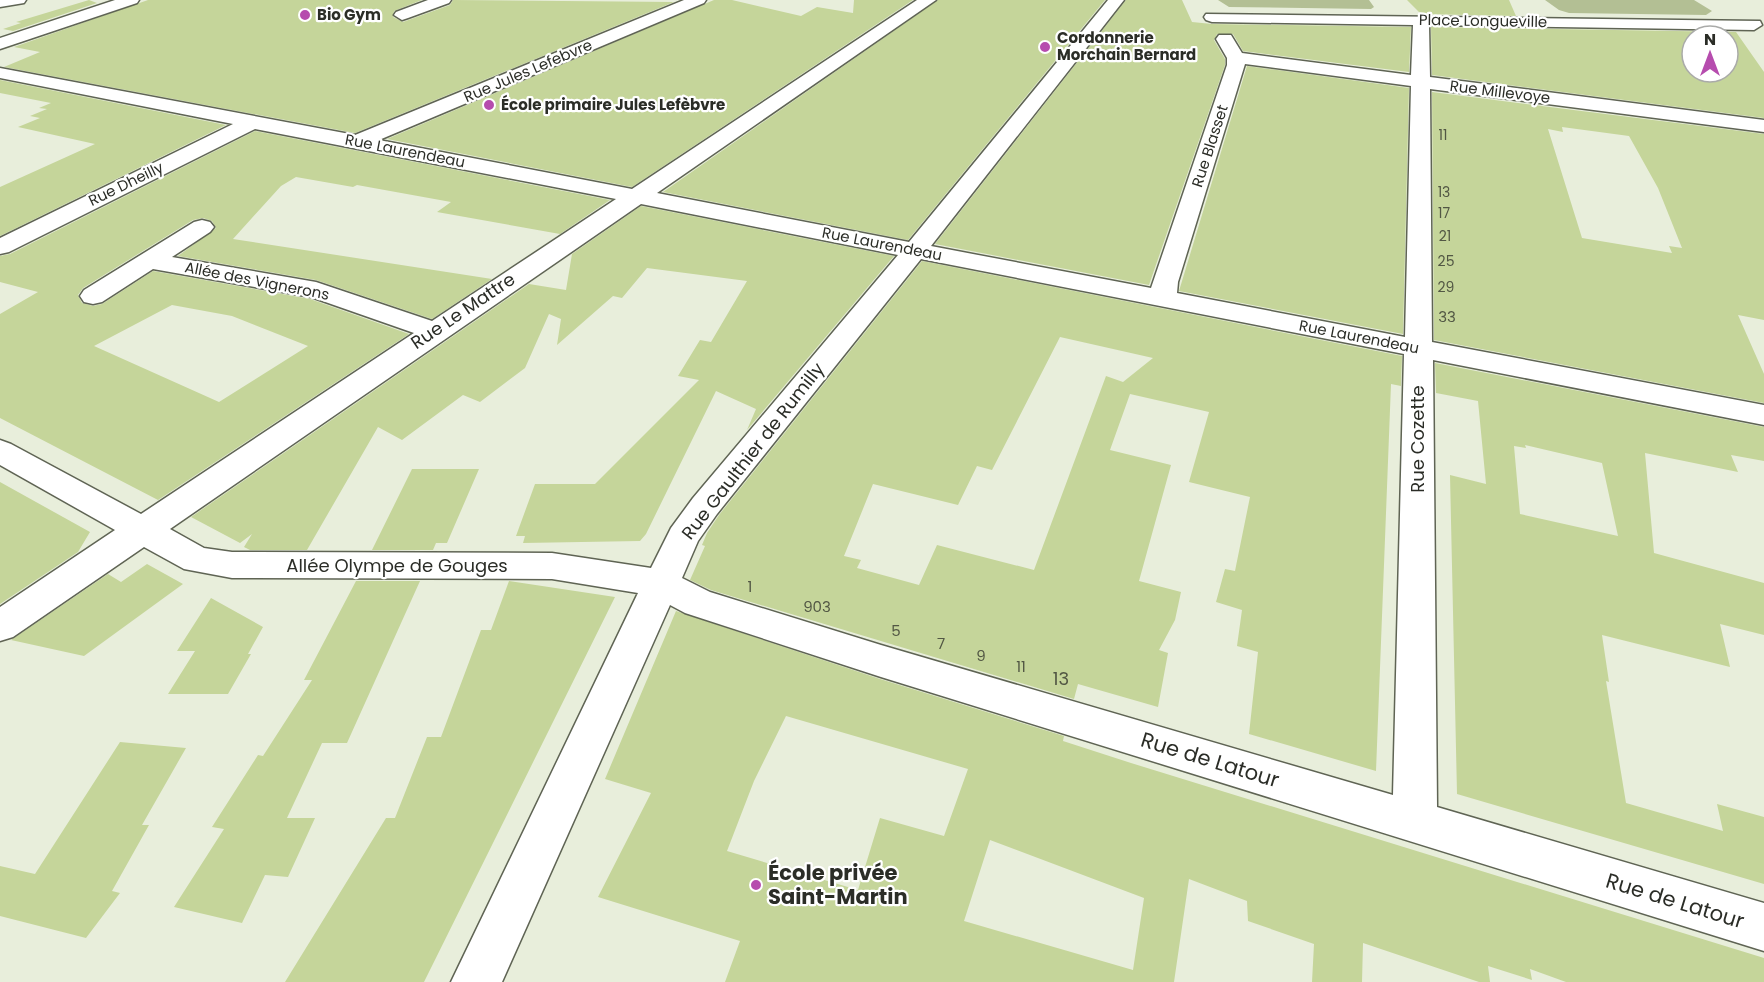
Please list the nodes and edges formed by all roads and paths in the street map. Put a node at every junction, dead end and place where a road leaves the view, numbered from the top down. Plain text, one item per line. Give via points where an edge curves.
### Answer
1 (18, 0) edge
2 (131, 0) edge
3 (443, 0) edge
4 (928, 0) edge
5 (693, 1) edge
6 (0, 2) edge
7 (1106, 5) edge
8 (1731, 8) dead end
9 (1402, 12) edge
10 (402, 15) dead end
11 (1560, 22) junction
12 (1759, 30) edge
13 (0, 44) edge
14 (1236, 58) junction
15 (0, 73) edge
16 (1421, 82) junction
17 (253, 122) junction
18 (1764, 126) edge
19 (357, 142) junction
20 (635, 195) junction
21 (202, 226) dead end
22 (0, 247) edge
23 (915, 250) junction
24 (147, 260) junction
25 (93, 296) dead end
26 (1163, 298) junction
27 (434, 331) junction
28 (1419, 348) junction
29 (1764, 415) edge
30 (0, 451) edge
31 (142, 528) junction
32 (660, 583) junction
33 (0, 626) edge
34 (1415, 822) junction
35 (1764, 927) edge
36 (476, 982) edge

1 - 6 street
2 - 13 street
3 - 10 street
4 - 20 street, Rue Le Mattre
5 - 19 street, Rue Jules Lefebvre
7 - 23 street, Rue Gaulthier de Rumilly
8 - 12 street
9 - 11 street, Place Longueville
9 - 11 street via 1541,8
9 - 14 street, Place Longueville via 1208,10
9 - 16 street, Rue Cozette
11 - 12 street, Place Longueville
14 - 16 street, Rue Millevoye
14 - 26 street, Rue Blasset
15 - 17 street, Rue Laurendeau
16 - 18 street, Rue Millevoye
16 - 28 street, Rue Cozette
17 - 19 street, Rue Laurendeau
17 - 22 street, Rue Dheilly
19 - 20 street, Rue Laurendeau
20 - 23 street, Rue Laurendeau
20 - 27 street, Rue Le Mattre
21 - 24 street
23 - 26 street, Rue Laurendeau
23 - 32 street, Rue Gaulthier de Rumilly via 705,506 683,537
24 - 25 street
24 - 27 street, Allée des Vignerons via 316,290
26 - 28 street, Rue Laurendeau
27 - 31 street, Rue Le Mattre
28 - 29 street, Rue Laurendeau
28 - 34 street, Rue Cozette
30 - 31 street, Allée Olympe de Gouges
31 - 32 street, Allée Olympe de Gouges via 197,560 232,566 552,566
31 - 33 street, Rue Le Mattre
32 - 34 street, Rue de Latour via 698,603
32 - 36 street, Rue Gaulthier de Rumilly
34 - 35 street, Rue de Latour

